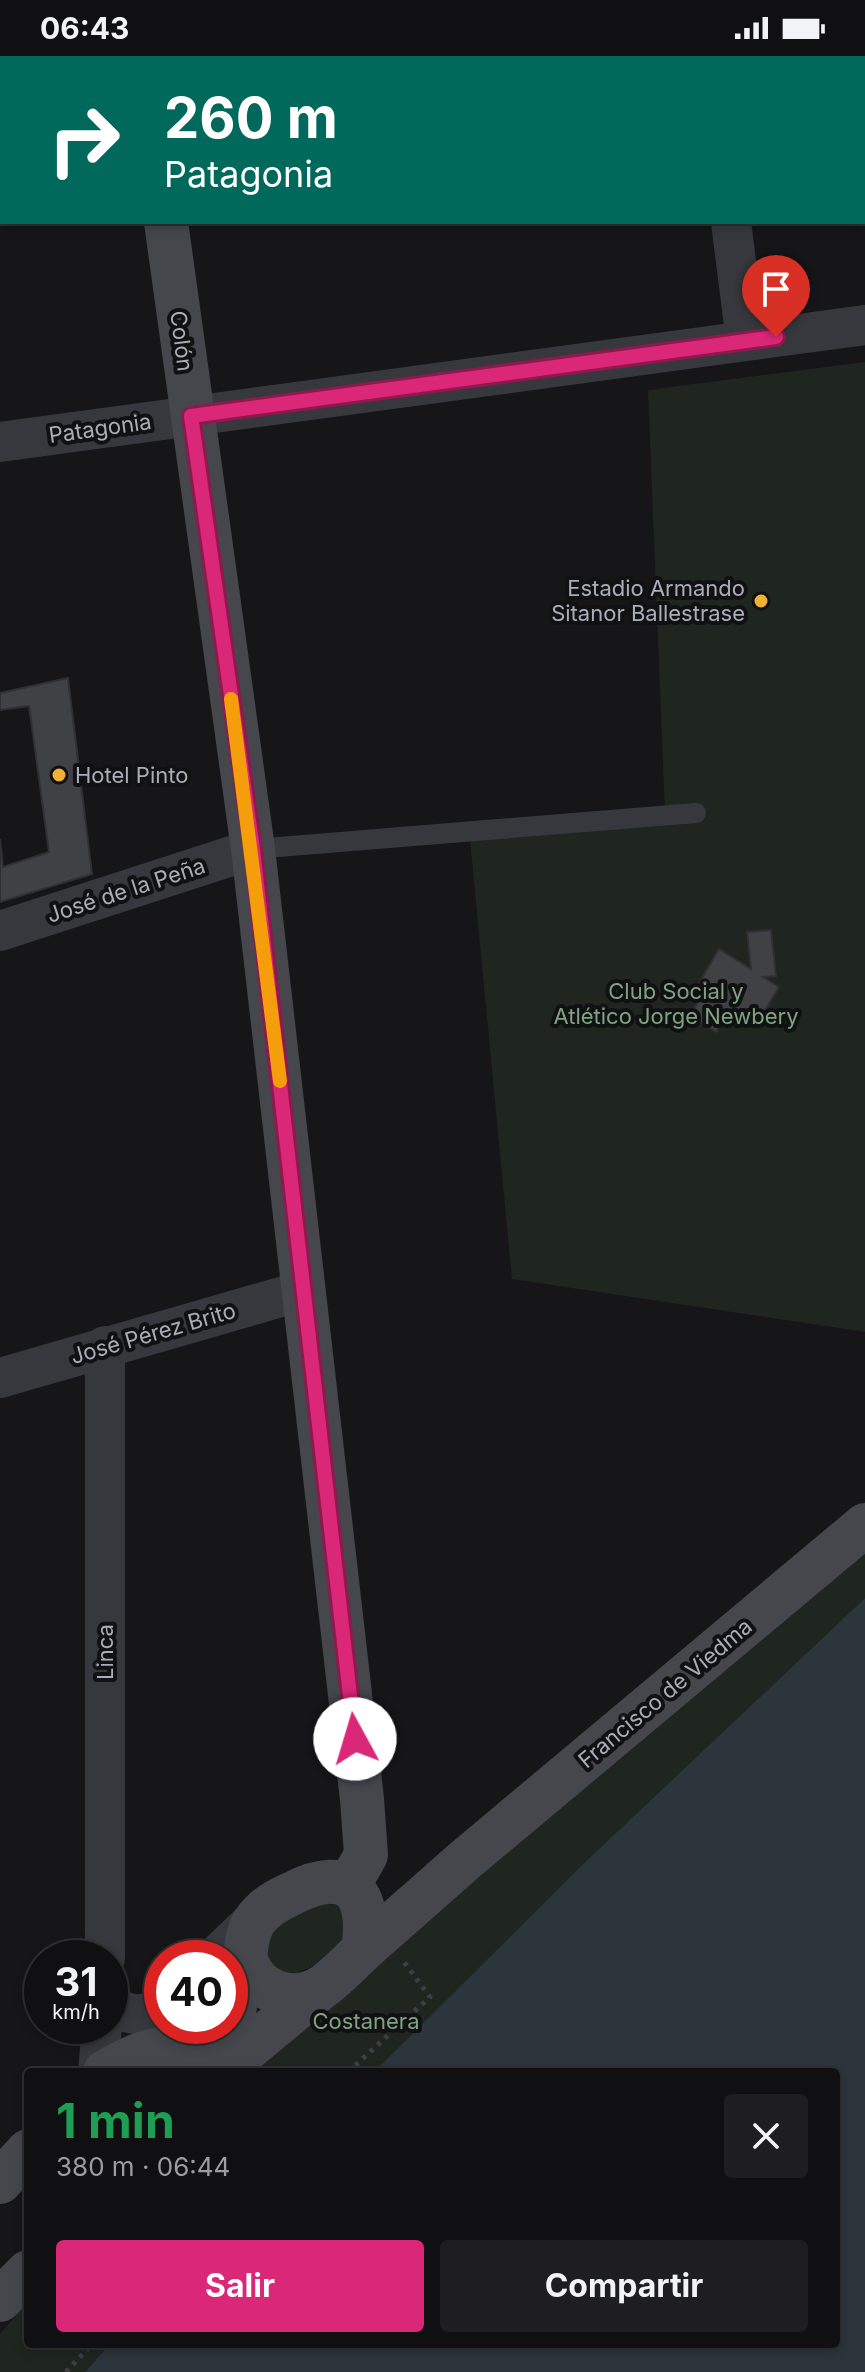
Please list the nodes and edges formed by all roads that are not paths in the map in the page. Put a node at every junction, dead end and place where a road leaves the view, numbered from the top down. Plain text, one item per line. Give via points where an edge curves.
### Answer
1 (166, 224) edge
2 (731, 224) edge
3 (865, 325) edge
4 (746, 341) junction
5 (191, 416) junction
6 (0, 442) edge
7 (696, 813) dead end
8 (253, 849) junction
9 (0, 931) edge
10 (305, 1290) junction
11 (105, 1346) junction
12 (0, 1378) edge
13 (865, 1525) edge
14 (465, 1860) junction
15 (353, 1889) junction
16 (105, 1940) edge
17 (243, 1940) edge
18 (363, 1950) junction
19 (248, 1971) edge
20 (323, 1986) junction
21 (100, 2044) edge
22 (228, 2044) edge
23 (225, 2066) edge
24 (98, 2068) edge
25 (112, 2068) edge
26 (24, 2155) edge
27 (0, 2182) edge
28 (24, 2276) edge
29 (0, 2300) edge

1 - 5 street, Colón
2 - 4 street
3 - 4 street, Patagonia
4 - 5 street, Patagonia
5 - 6 street, Patagonia
5 - 8 street, Colón
7 - 8 lane
8 - 9 street, José de la Peña
8 - 10 street, Colón
10 - 11 street, José Pérez Brito
10 - 15 street, Colón via 362,1799 366,1855
11 - 12 street, José Pérez Brito
11 - 16 street, Linca
13 - 14 street, Francisco de Viedma
14 - 15 street, Francisco de Viedma
14 - 18 street, Francisco de Viedma
15 - 17 street, Francisco de Viedma via 326,1880 311,1884 273,1903
15 - 18 street via 365,1912
18 - 20 street, Francisco de Viedma
19 - 20 street, Francisco de Viedma via 277,1993 292,1997
20 - 23 street, Francisco de Viedma
21 - 24 street
22 - 23 street, Francisco de Viedma
23 - 25 street via 203,2050 173,2047 144,2051
26 - 27 street
28 - 29 street

